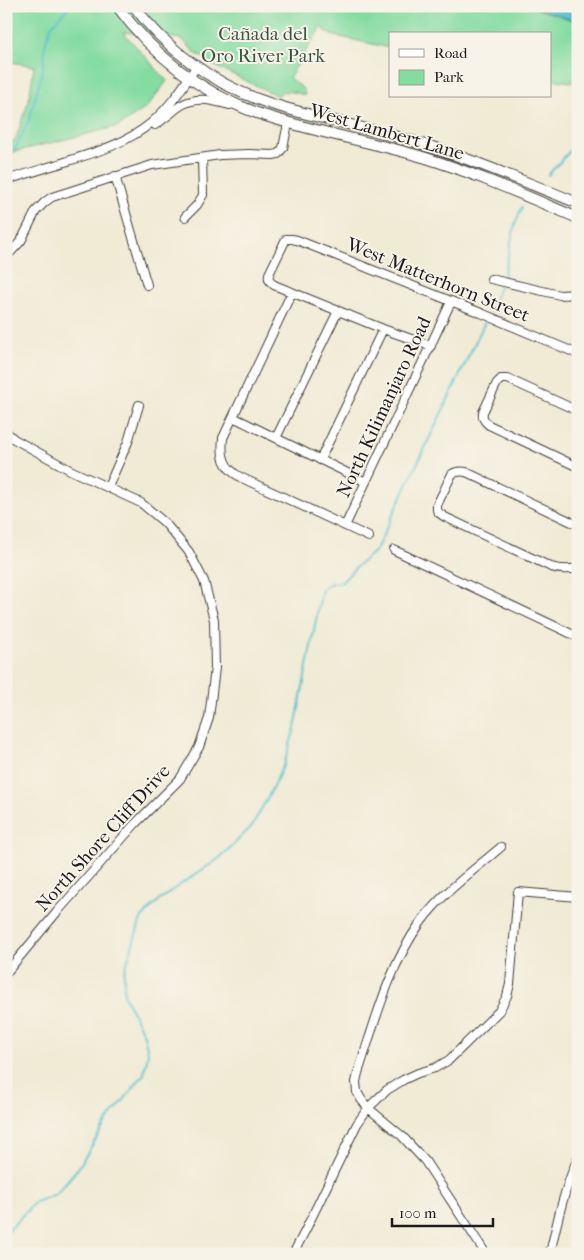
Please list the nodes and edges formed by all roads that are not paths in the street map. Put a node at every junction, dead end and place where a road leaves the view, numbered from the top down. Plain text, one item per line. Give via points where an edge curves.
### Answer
1 (117, 6) edge
2 (134, 6) edge
3 (193, 64) junction
4 (189, 77) junction
5 (255, 112) junction
6 (288, 122) junction
7 (142, 131) junction
8 (333, 134) junction
9 (401, 138) junction
10 (202, 158) junction
11 (115, 176) junction
12 (6, 180) edge
13 (578, 203) edge
14 (185, 217) dead end
15 (578, 218) edge
16 (6, 257) edge
17 (491, 279) dead end
18 (147, 285) dead end
19 (292, 292) junction
20 (578, 294) edge
21 (451, 302) junction
22 (338, 310) junction
23 (383, 329) junction
24 (431, 346) junction
25 (578, 354) edge
26 (139, 405) dead end
27 (578, 411) edge
28 (233, 417) junction
29 (6, 432) edge
30 (276, 438) junction
31 (320, 460) junction
32 (578, 467) edge
33 (366, 482) junction
34 (108, 487) junction
35 (578, 525) edge
36 (345, 526) junction
37 (369, 537) dead end
38 (394, 550) dead end
39 (578, 568) edge
40 (578, 636) edge
41 (501, 848) dead end
42 (578, 896) edge
43 (6, 973) edge
44 (368, 1108) junction
45 (578, 1158) edge
46 (293, 1254) edge
47 (486, 1254) edge
48 (547, 1254) edge

1 - 4 main road, West Lambert Lane via 141,36
2 - 3 main road, West Lambert Lane via 156,32
3 - 4 street
3 - 9 main road, West Lambert Lane via 232,88 260,100
4 - 5 main road, West Lambert Lane via 226,100
4 - 7 street via 166,108
5 - 6 main road, West Lambert Lane
5 - 7 street via 210,100 193,100
6 - 8 main road, West Lambert Lane
6 - 10 street via 282,148 274,156 240,154
7 - 12 street via 110,147
8 - 9 main road via 347,131 389,142
8 - 15 main road, West Lambert Lane via 441,163
9 - 13 main road, West Lambert Lane via 460,157
10 - 11 street via 152,165
10 - 14 street via 203,195
11 - 16 street via 45,202 36,211 21,241
11 - 18 street
17 - 20 street via 560,295
19 - 21 street, West Matterhorn Street via 274,285 268,278 286,239 297,240
19 - 22 street
19 - 28 street
21 - 24 street, North Kilimanjaro Road
21 - 25 street, West Matterhorn Street
22 - 23 street
22 - 30 street
23 - 24 street
23 - 31 street
24 - 33 street, North Kilimanjaro Road
26 - 34 street via 128,442
27 - 32 street via 514,381 501,379 496,382 483,412 483,419 489,425
28 - 30 street
28 - 36 street via 223,438 222,452 230,469 240,477
29 - 34 street, North Shore Cliff Drive via 70,470
30 - 31 street
31 - 33 street
33 - 36 street, North Kilimanjaro Road
34 - 43 street, North Shore Cliff Drive via 141,503 165,524 189,552 204,581 214,620 215,668 209,718 198,747 180,779 135,824
35 - 39 street via 460,471 452,474 437,510 445,517 551,567 559,570
36 - 37 street
38 - 40 street
41 - 44 street via 435,905 399,960 356,1082 357,1092
42 - 44 street via 518,892 510,984 499,1011 449,1060 403,1080
44 - 46 street
44 - 47 street via 402,1136 425,1161
45 - 48 street

